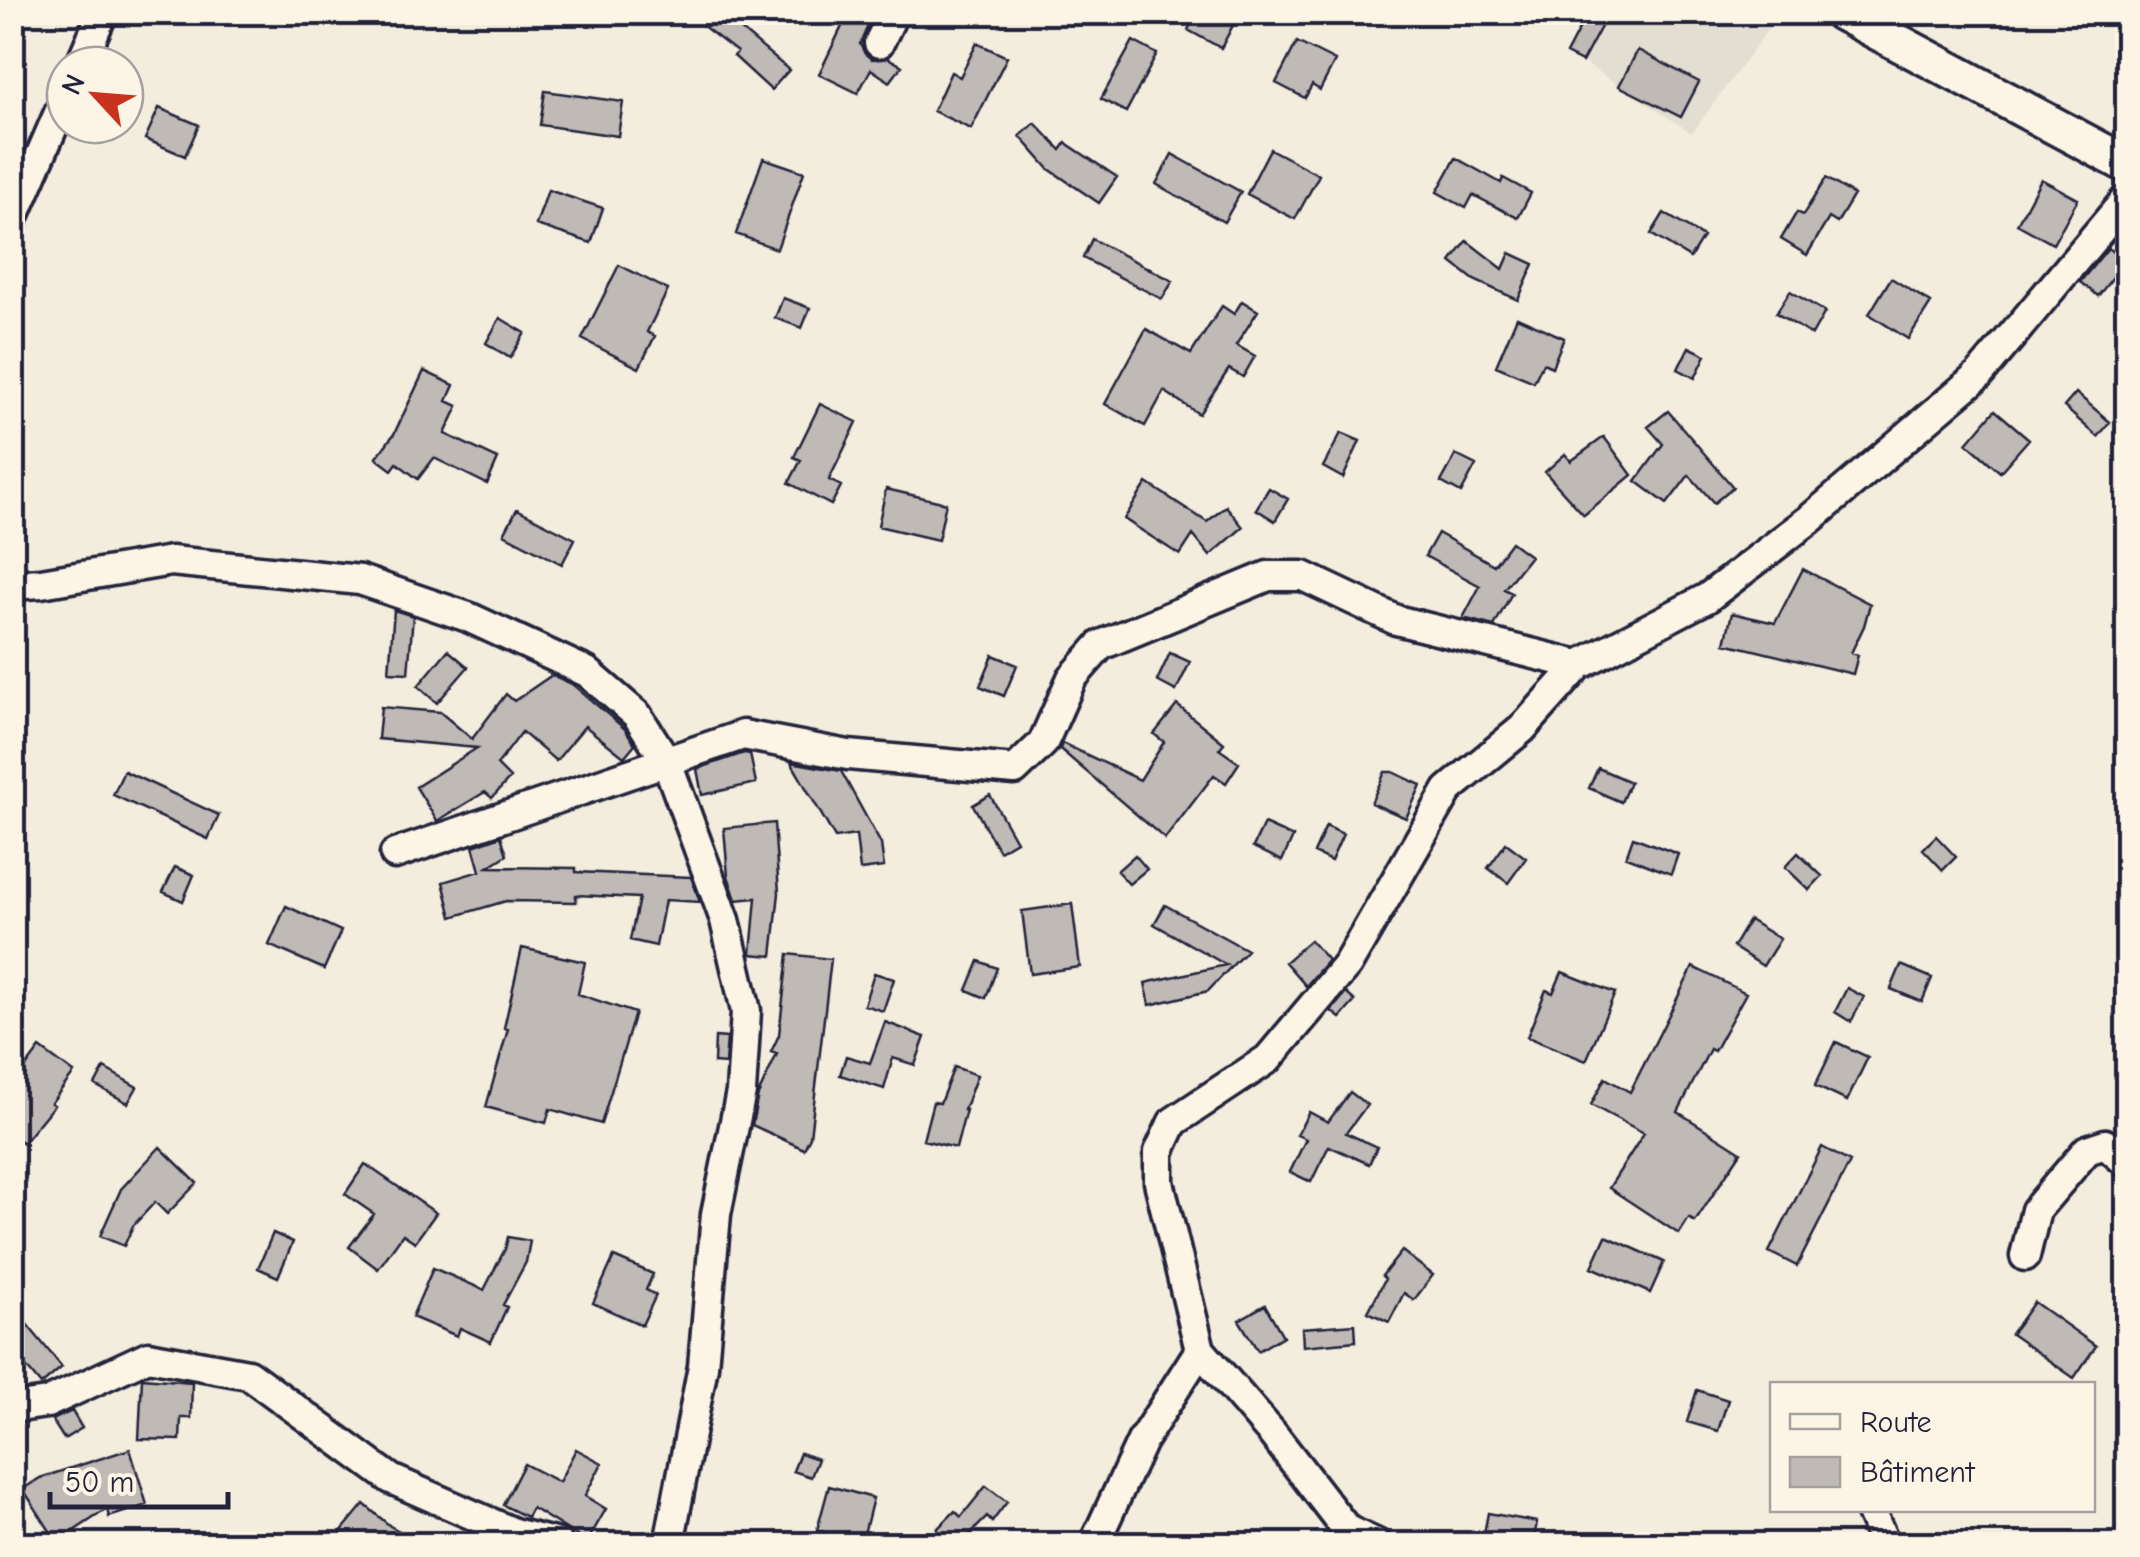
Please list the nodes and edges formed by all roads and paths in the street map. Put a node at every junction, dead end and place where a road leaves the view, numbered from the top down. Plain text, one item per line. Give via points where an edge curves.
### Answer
1 (103, 12) edge
2 (894, 12) edge
3 (1841, 12) edge
4 (879, 43) dead end
5 (89, 45) edge
6 (45, 144) edge
7 (2128, 165) edge
8 (2128, 197) edge
9 (12, 221) edge
10 (12, 585) edge
11 (1580, 665) junction
12 (667, 762) junction
13 (395, 854) dead end
14 (2128, 1164) edge
15 (2025, 1256) dead end
16 (1200, 1350) junction
17 (12, 1408) edge
18 (1871, 1512) edge
19 (558, 1544) edge
20 (670, 1544) edge
21 (1094, 1544) edge
22 (1377, 1544) edge
23 (1886, 1544) edge

1 - 5 street
2 - 4 street
3 - 7 street
6 - 9 street
8 - 11 street via 1979,375 1810,520 1707,598
10 - 12 street via 170,561 360,580 468,617 588,672 637,716
11 - 12 street via 1396,620 1303,576 1268,576 1101,644 1072,678 1043,742 1015,770 848,755 743,735
11 - 16 street via 1522,729 1448,790 1348,964 1268,1058 1172,1122 1160,1152 1159,1182
12 - 13 street
12 - 20 street via 725,920 746,1011 741,1092 716,1214 703,1366
14 - 15 street via 2105,1144 2087,1150 2036,1210
16 - 21 street via 1142,1442
16 - 22 street via 1347,1530
17 - 19 street via 47,1403 148,1356 248,1374 390,1480 514,1533
18 - 23 street

